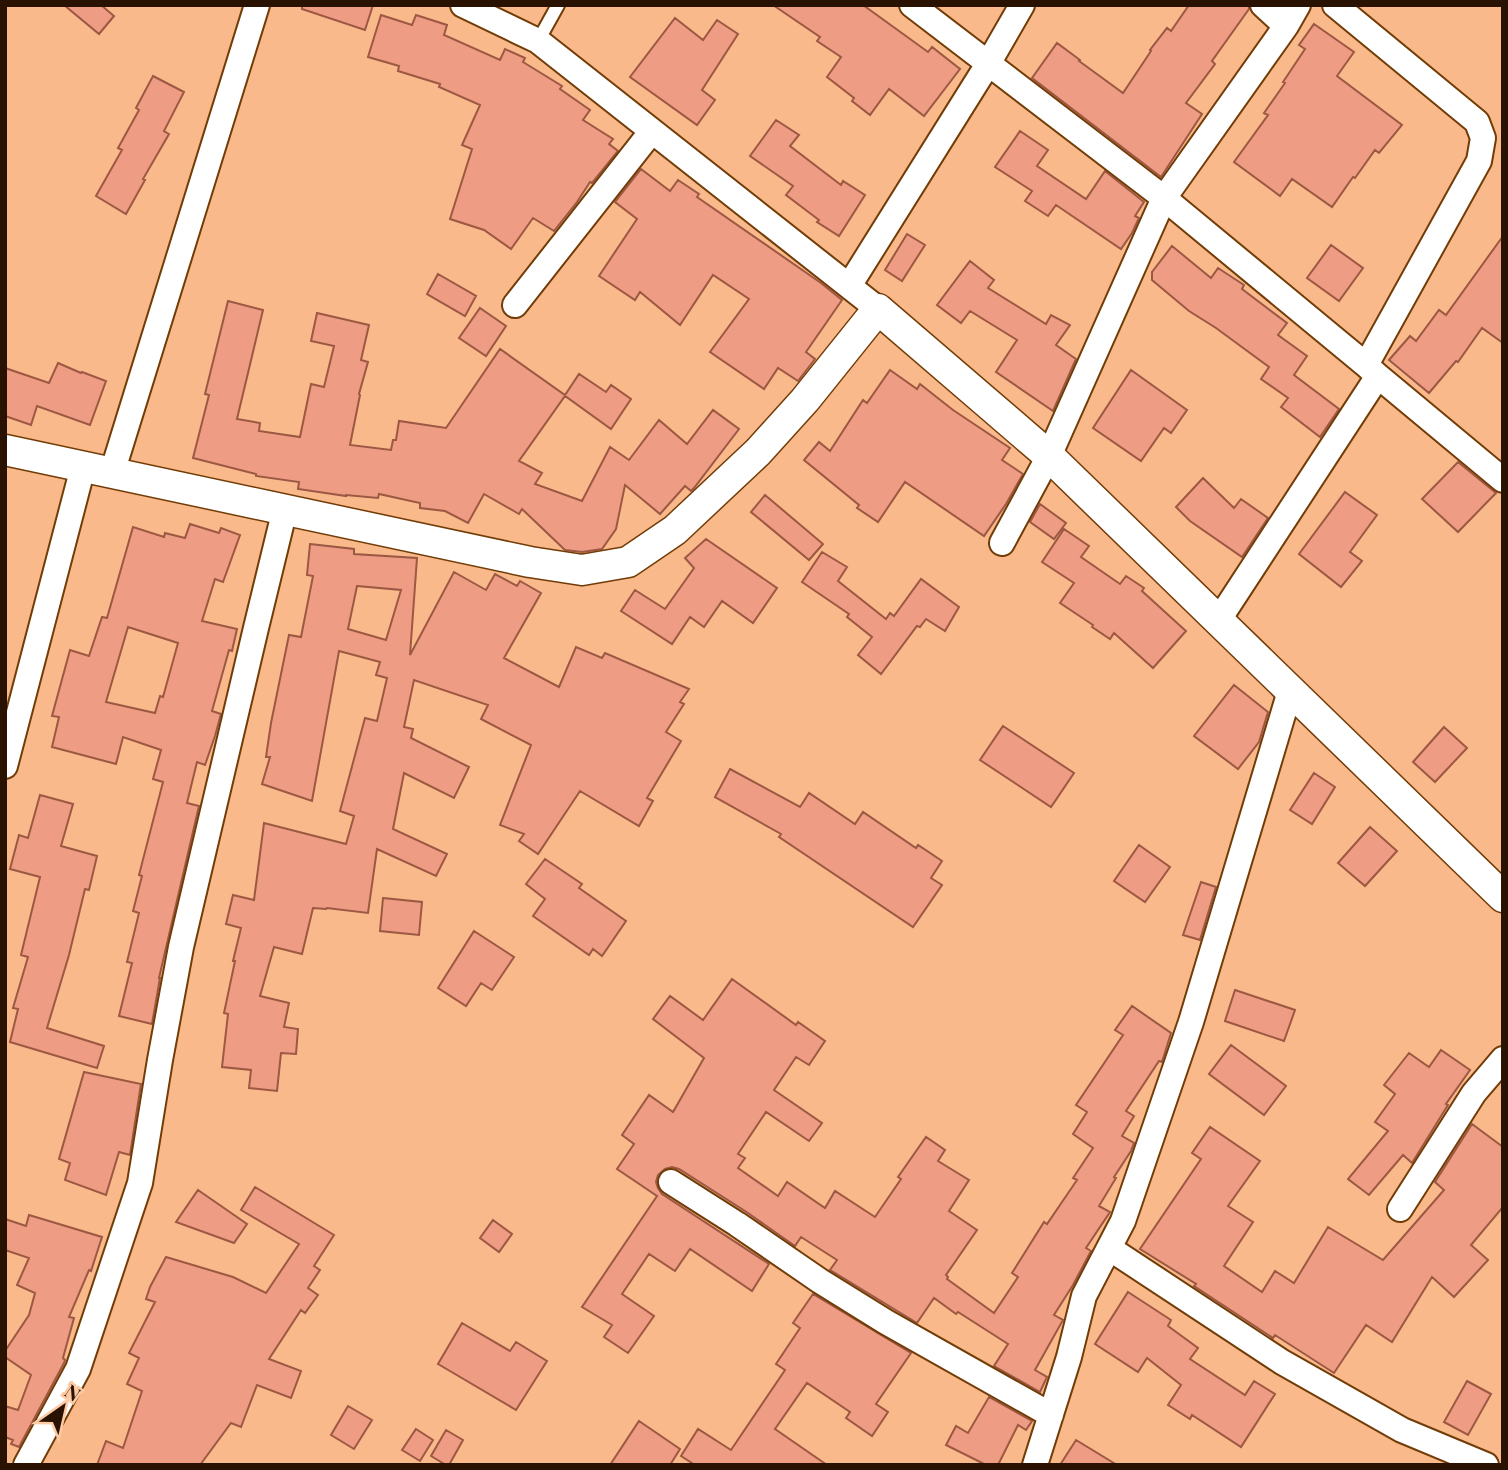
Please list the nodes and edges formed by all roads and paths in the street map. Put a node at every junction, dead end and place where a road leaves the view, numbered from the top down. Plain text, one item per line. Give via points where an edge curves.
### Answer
1 (257, 5) edge
2 (463, 5) edge
3 (558, 5) edge
4 (912, 5) edge
5 (1022, 5) edge
6 (1263, 5) edge
7 (1335, 5) edge
8 (1292, 16) edge
9 (538, 41) junction
10 (988, 64) junction
11 (652, 131) junction
12 (1164, 198) junction
13 (849, 285) junction
14 (515, 305) dead end
15 (878, 309) junction
16 (1372, 370) junction
17 (5, 450) edge
18 (1049, 456) junction
19 (83, 467) junction
20 (112, 472) junction
21 (1503, 480) edge
22 (285, 509) junction
23 (1002, 543) dead end
24 (1218, 621) junction
25 (1290, 691) junction
26 (5, 765) edge
27 (1503, 897) edge
28 (1503, 1059) edge
29 (671, 1182) dead end
30 (1400, 1209) dead end
31 (1109, 1248) junction
32 (1051, 1415) junction
33 (26, 1465) edge
34 (1035, 1465) edge
35 (1486, 1465) edge

1 - 20 street
2 - 9 street
3 - 9 lane
4 - 10 street
5 - 10 street
6 - 8 street
7 - 16 street via 1477,122 1483,138 1479,162
8 - 12 street
9 - 11 street
10 - 12 street
10 - 13 street
11 - 13 street
11 - 14 street
12 - 16 street
12 - 18 street
13 - 15 street
15 - 18 street
15 - 22 street via 758,453 676,530 628,562 582,570
16 - 21 street
16 - 24 street
17 - 19 street
18 - 23 street
18 - 24 street
19 - 20 street
19 - 26 street
20 - 22 street
22 - 33 street via 181,947 140,1183 78,1369
24 - 25 street
25 - 27 street
25 - 31 street via 1191,1023 1123,1221
28 - 30 street via 1474,1093
29 - 32 street via 886,1322
31 - 32 street via 1084,1296
31 - 35 street via 1282,1362 1402,1430
32 - 34 street

